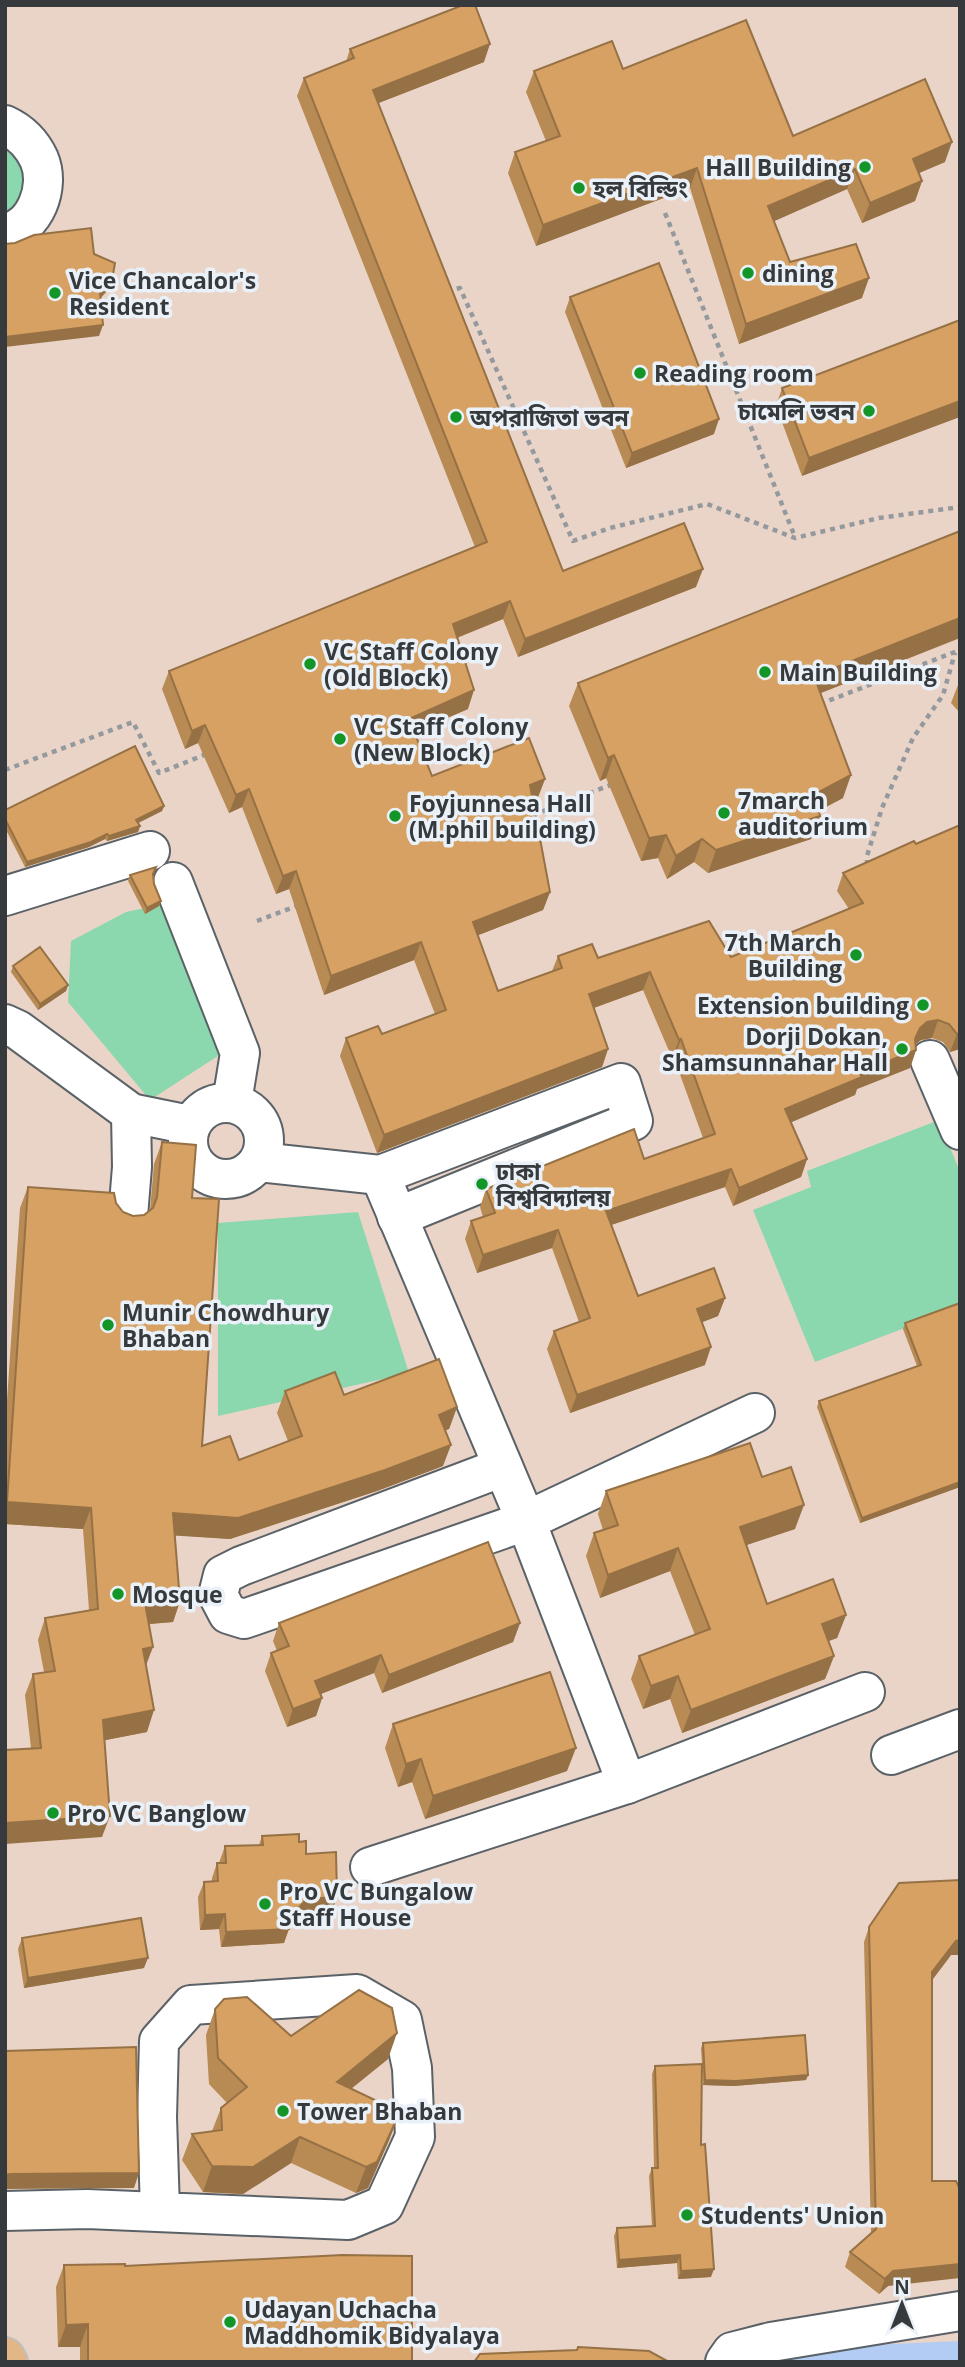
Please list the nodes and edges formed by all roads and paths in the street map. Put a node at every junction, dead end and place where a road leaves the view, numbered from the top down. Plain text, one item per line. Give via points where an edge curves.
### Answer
1 (5, 125) edge
2 (665, 213) edge
3 (5, 233) edge
4 (439, 292) edge
5 (960, 508) edge
6 (795, 538) junction
7 (958, 651) edge
8 (813, 707) edge
9 (209, 752) edge
10 (5, 770) edge
11 (618, 782) edge
12 (522, 819) edge
13 (150, 851) dead end
14 (867, 867) edge
15 (173, 882) dead end
16 (5, 896) edge
17 (307, 901) edge
18 (257, 921) dead end
19 (5, 1024) edge
20 (930, 1060) dead end
21 (952, 1093) edge
22 (232, 1102) junction
23 (131, 1113) junction
24 (190, 1125) junction
25 (960, 1130) edge
26 (259, 1162) junction
27 (380, 1175) junction
28 (128, 1216) edge
29 (397, 1217) junction
30 (755, 1413) dead end
31 (503, 1467) junction
32 (526, 1521) junction
33 (865, 1692) dead end
34 (960, 1729) edge
35 (891, 1755) dead end
36 (627, 1784) junction
37 (370, 1867) dead end
38 (160, 2210) junction
39 (5, 2211) edge
40 (960, 2311) edge
41 (5, 2357) edge
42 (8, 2362) edge
43 (725, 2362) edge

1 - 3 street via 29,143 40,161 43,185 37,210 18,230
2 - 6 path
4 - 6 path via 460,288 573,541 707,504
5 - 6 path via 879,518
7 - 8 path
7 - 14 path via 943,695 913,738 882,808
9 - 10 path via 159,773 133,722
11 - 12 path
13 - 16 street
15 - 22 street via 240,1053
17 - 18 path
19 - 23 street
20 - 21 street
21 - 25 street
22 - 24 street via 207,1107
22 - 26 street via 244,1106 262,1125 264,1150
23 - 24 street
23 - 28 street
24 - 26 street via 188,1150 193,1162 213,1177 239,1177
26 - 27 street
27 - 29 street
27 - 29 street via 621,1083 634,1121
29 - 31 street
30 - 32 street
31 - 32 street
31 - 32 street via 241,1566 223,1575 218,1595 228,1614 244,1619
32 - 36 street
33 - 36 street
34 - 35 street
36 - 37 street
38 - 38 street via 348,2220 384,2205 415,2137 412,2068 402,2020 357,1994 191,2005 159,2041
38 - 39 street
40 - 43 street via 771,2342 732,2352
41 - 42 main road

